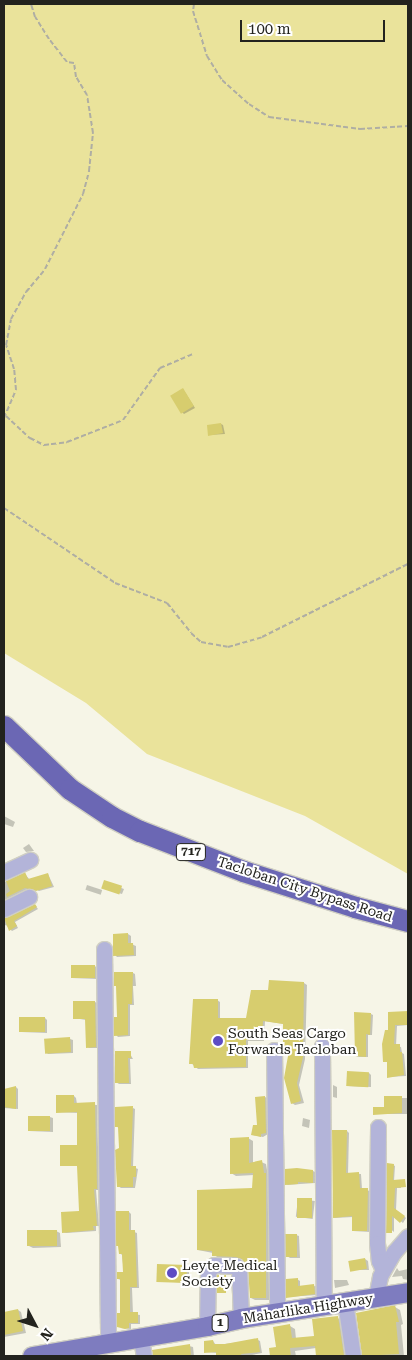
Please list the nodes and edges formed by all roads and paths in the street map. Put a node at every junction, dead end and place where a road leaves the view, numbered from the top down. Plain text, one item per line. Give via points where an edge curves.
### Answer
1 (31, 4) edge
2 (194, 4) edge
3 (408, 126) edge
4 (194, 354) dead end
5 (4, 416) edge
6 (4, 508) edge
7 (408, 564) edge
8 (4, 726) edge
9 (30, 860) dead end
10 (4, 872) edge
11 (29, 897) dead end
12 (4, 909) edge
13 (408, 921) edge
14 (104, 949) dead end
15 (322, 1046) dead end
16 (274, 1050) dead end
17 (378, 1127) dead end
18 (408, 1236) edge
19 (384, 1270) junction
20 (408, 1292) edge
21 (376, 1297) junction
22 (346, 1302) junction
23 (324, 1306) junction
24 (277, 1312) junction
25 (241, 1318) junction
26 (207, 1326) junction
27 (108, 1344) junction
28 (142, 1347) edge
29 (32, 1356) edge
30 (353, 1356) edge

1 - 5 path via 49,39 67,62 74,63 76,77 88,95 93,133 83,194 45,269 10,319 6,345 14,369 16,390
2 - 3 path via 193,11 207,56 222,80 269,117 360,129
4 - 5 path via 160,368 123,420 67,442 44,445 30,438
6 - 7 path via 115,583 167,603 201,642 228,648 262,637
8 - 13 highway, Tacloban City Bypass Road / 717 via 70,789 133,827 243,871
9 - 10 street
11 - 12 street
14 - 27 street
15 - 23 street
16 - 24 street
17 - 19 street via 377,1243 379,1261
18 - 19 street
19 - 21 street
20 - 21 main road, Maharlika Highway / 1
21 - 22 main road, Maharlika Highway / 1
22 - 23 main road, Maharlika Highway / 1
22 - 30 street
23 - 24 main road, Maharlika Highway / 1
24 - 25 main road, Maharlika Highway / 1
25 - 26 main road, Maharlika Highway / 1
25 - 26 street via 239,1269 214,1265 208,1271
26 - 28 main road, Maharlika Highway / 1
27 - 28 main road, Maharlika Highway / 1
27 - 29 main road, Maharlika Highway / 1

